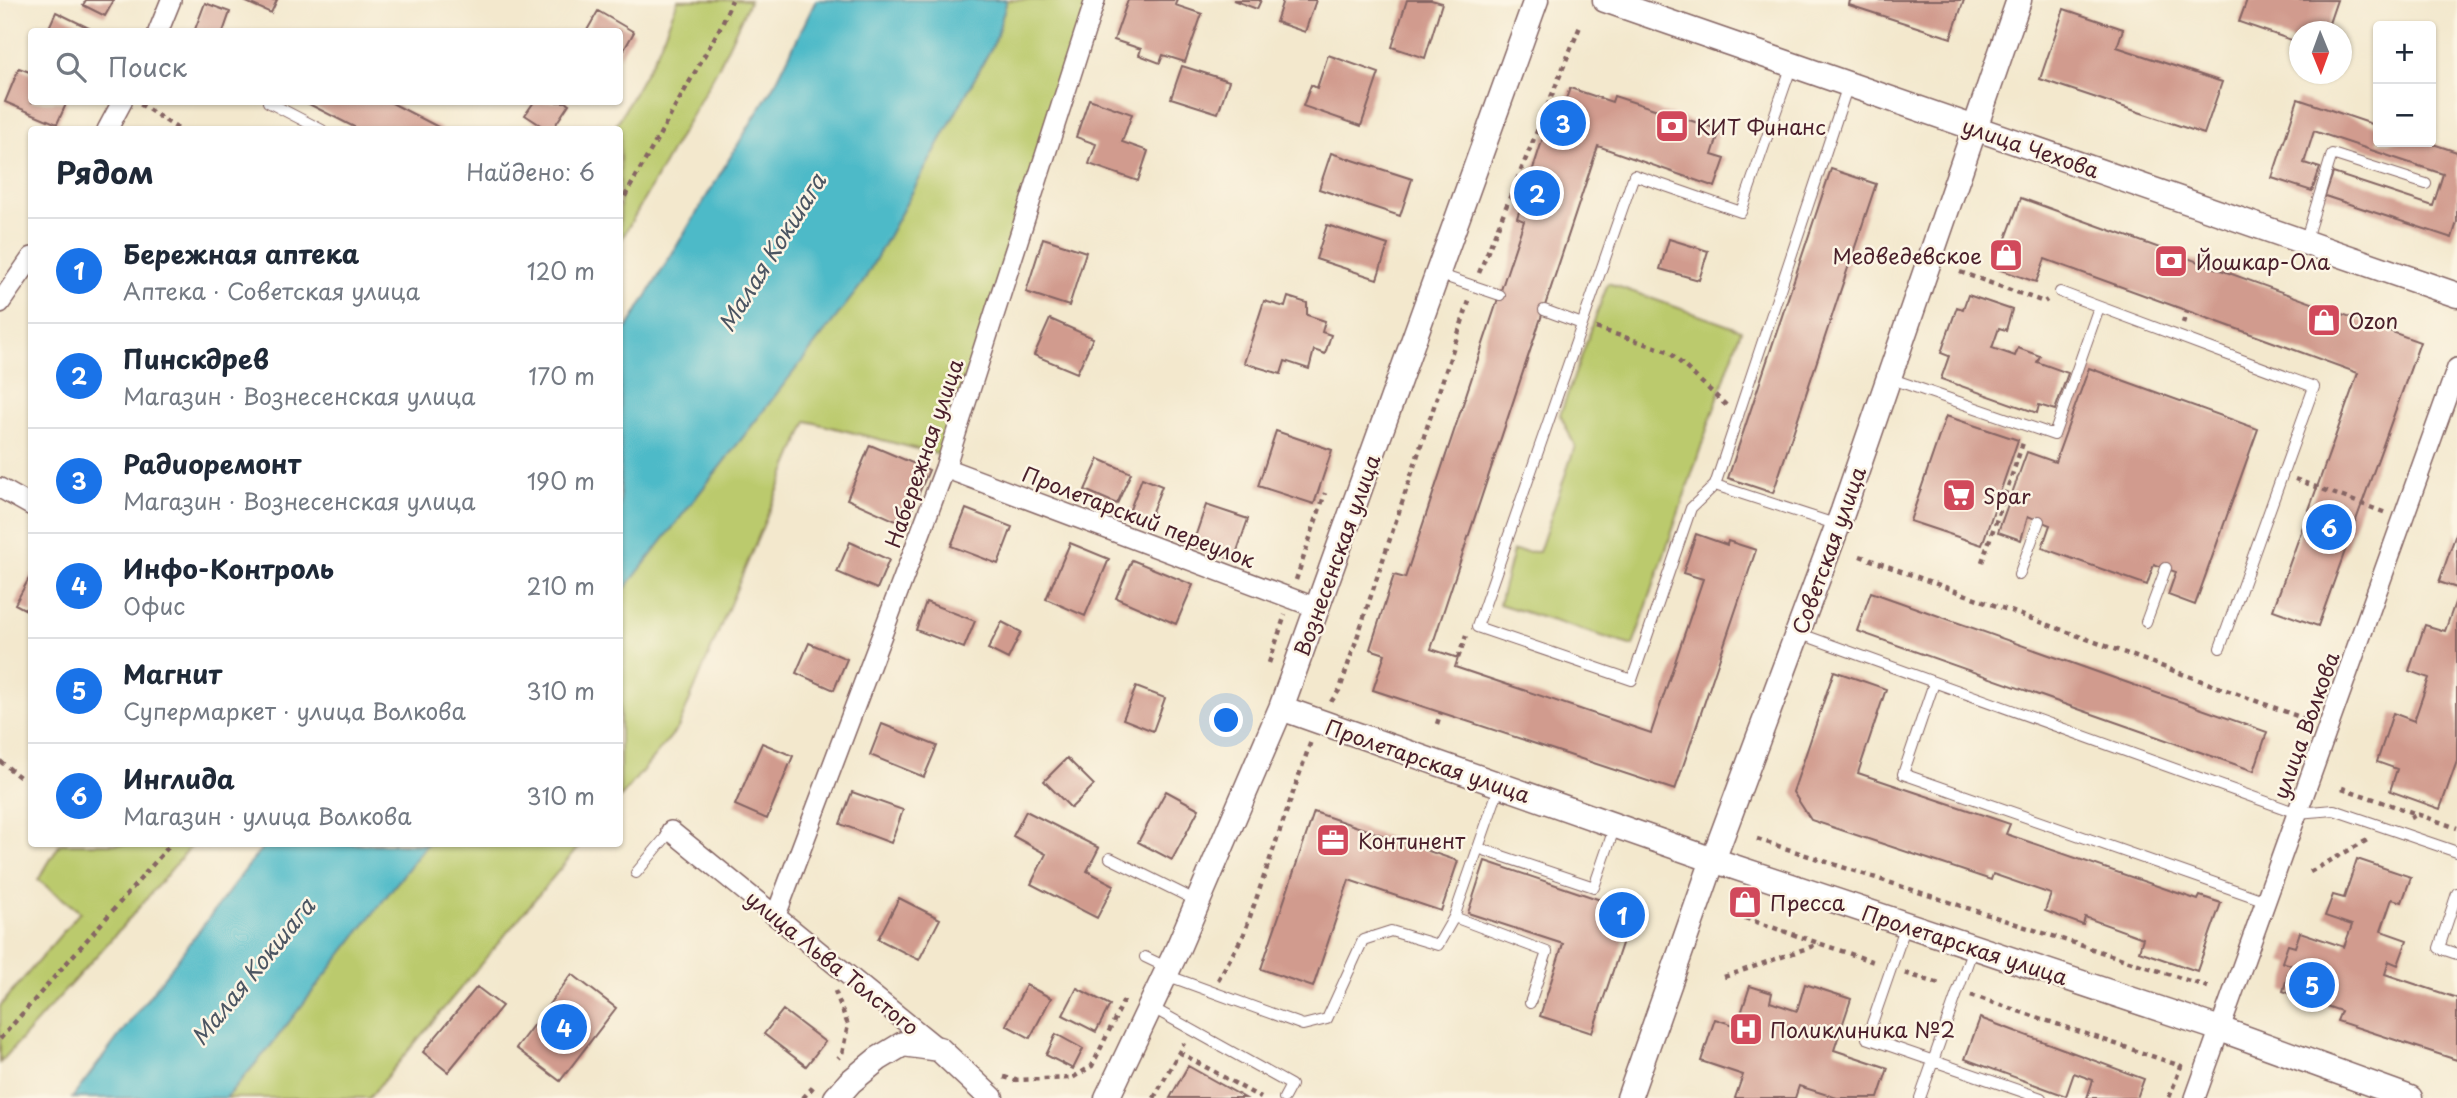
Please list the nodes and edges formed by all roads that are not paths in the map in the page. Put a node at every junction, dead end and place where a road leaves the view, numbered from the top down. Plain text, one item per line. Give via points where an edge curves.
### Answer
1 (171, 0) edge
2 (1095, 0) edge
3 (1536, 0) edge
4 (1605, 0) edge
5 (2019, 0) edge
6 (160, 28) edge
7 (1792, 65) junction
8 (1848, 84) junction
9 (120, 105) edge
10 (274, 105) edge
11 (109, 126) edge
12 (314, 126) edge
13 (1975, 128) junction
14 (2426, 184) dead end
15 (2305, 242) junction
16 (28, 262) edge
17 (1438, 274) junction
18 (2060, 292) dead end
19 (1500, 295) dead end
20 (2457, 295) edge
21 (1, 298) edge
22 (2099, 307) junction
23 (1544, 310) dead end
24 (1583, 324) junction
25 (2457, 368) edge
26 (1888, 378) junction
27 (945, 468) junction
28 (1714, 485) junction
29 (0, 488) edge
30 (28, 504) edge
31 (2039, 521) dead end
32 (1838, 525) junction
33 (2166, 568) dead end
34 (2020, 576) dead end
35 (1317, 608) junction
36 (2147, 622) dead end
37 (1798, 633) junction
38 (2220, 648) dead end
39 (1934, 683) junction
40 (1281, 708) junction
41 (1500, 785) junction
42 (2297, 813) junction
43 (1615, 825) junction
44 (671, 831) joint
45 (1478, 848) junction
46 (2457, 852) edge
47 (1110, 859) dead end
48 (1713, 860) junction
49 (636, 873) dead end
50 (2457, 893) edge
51 (2266, 901) junction
52 (1198, 902) junction
53 (776, 915) junction
54 (1454, 917) junction
55 (1906, 924) junction
56 (1973, 947) junction
57 (2457, 954) edge
58 (1145, 957) dead end
59 (1167, 972) junction
60 (1530, 1003) dead end
61 (1150, 1007) junction
62 (2220, 1029) junction
63 (939, 1049) junction
64 (1933, 1061) junction
65 (994, 1086) edge
66 (836, 1098) edge
67 (1107, 1098) edge
68 (1284, 1098) edge
69 (1629, 1098) edge
70 (1920, 1098) edge
71 (2041, 1098) edge
72 (2195, 1098) edge
73 (2410, 1098) edge

1 - 6 street
2 - 27 street, Набережная улица
3 - 17 street, Вознесенская улица
4 - 7 street, улица Чехова
5 - 13 street, Советская улица
7 - 8 street, улица Чехова
7 - 24 lane via 1741,212 1634,175
8 - 13 street, улица Чехова
8 - 28 lane
9 - 11 street
10 - 12 lane
13 - 15 street, улица Чехова
13 - 26 street, Советская улица
14 - 15 lane via 2332,154
15 - 20 street, улица Чехова
16 - 21 street
17 - 19 lane
17 - 35 street, Вознесенская улица
18 - 22 lane
22 - 26 lane via 2054,435
22 - 38 lane via 2314,387
23 - 24 lane
24 - 28 lane via 1477,627 1632,680 1691,508
25 - 42 street, улица Волкова
26 - 32 street, Советская улица
27 - 35 street, Пролетарский переулок
27 - 53 street, Набережная улица
28 - 32 lane
29 - 30 street
31 - 34 lane
32 - 37 street, Советская улица
33 - 36 lane
35 - 40 street, Вознесенская улица
37 - 39 lane
37 - 48 street, Советская улица
39 - 42 lane
39 - 51 lane via 1903,774
40 - 41 street, Пролетарская улица
40 - 52 street, Вознесенская улица
41 - 43 street, Пролетарская улица
41 - 45 lane
42 - 46 lane via 2334,810
42 - 51 street, улица Волкова
43 - 45 lane via 1594,887
43 - 48 street, Пролетарская улица
44 - 49 lane
44 - 53 street, улица Льва Толстого
45 - 54 lane
47 - 52 lane
48 - 55 street, Пролетарская улица
48 - 69 street, Советская улица
50 - 57 lane via 2439,948
51 - 62 street, улица Волкова
52 - 59 street, Вознесенская улица
53 - 63 street, улица Льва Толстого
54 - 59 lane via 1438,945 1391,931 1363,940 1327,1018 1303,1025
54 - 60 lane via 1547,952
55 - 56 street, Пролетарская улица
55 - 64 lane via 1867,1038
56 - 62 street, Пролетарская улица
56 - 64 lane
58 - 59 lane
59 - 61 street, Вознесенская улица
61 - 67 street, Вознесенская улица
61 - 68 lane via 1291,1085
62 - 72 street, улица Волкова
62 - 73 street, Пролетарская улица
63 - 65 street, улица Льва Толстого
63 - 66 street via 903,1044 878,1059
64 - 70 lane
64 - 71 lane

